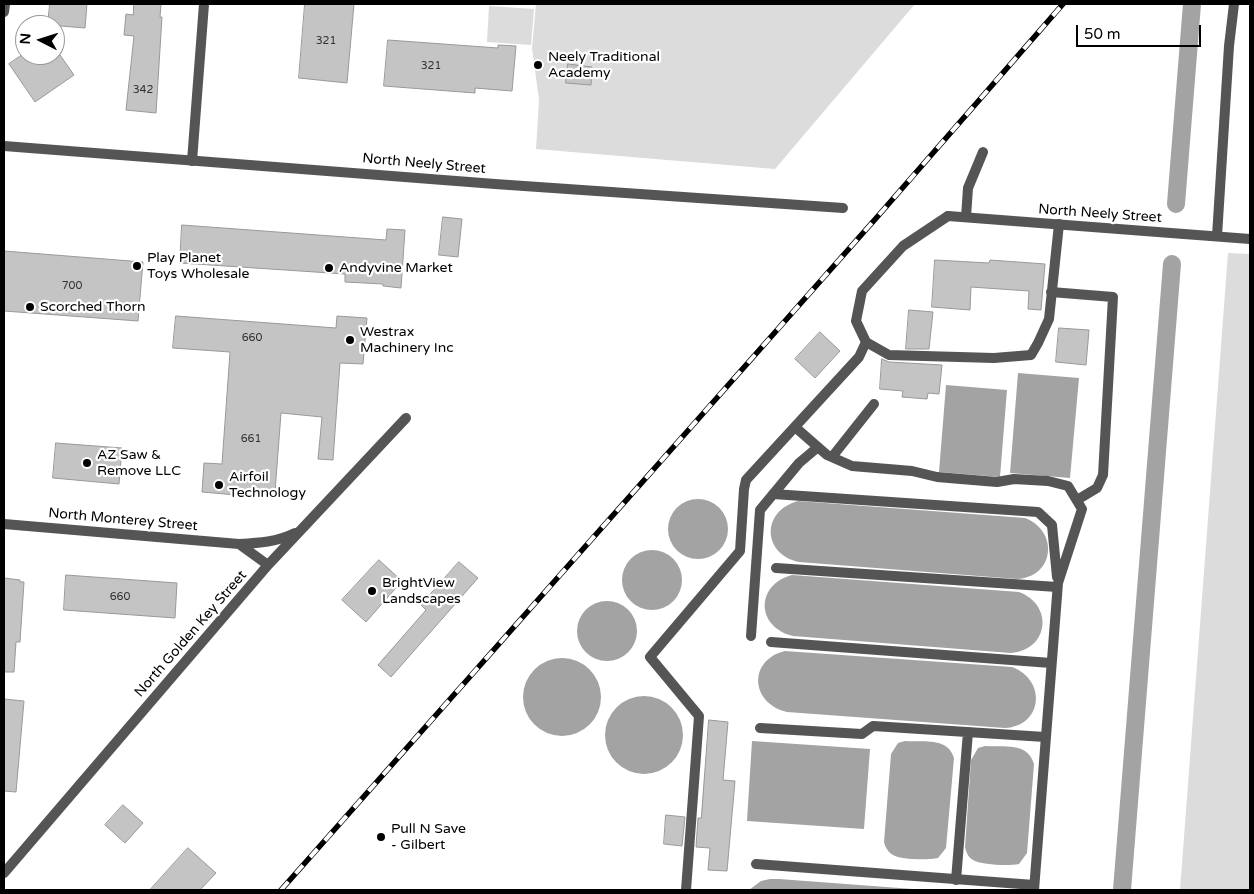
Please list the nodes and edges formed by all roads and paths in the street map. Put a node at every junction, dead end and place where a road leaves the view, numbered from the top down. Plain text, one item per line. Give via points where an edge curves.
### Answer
1 (4, 4) edge
2 (204, 4) edge
3 (1234, 4) edge
4 (4, 12) edge
5 (4, 146) edge
6 (983, 152) dead end
7 (192, 161) junction
8 (843, 208) dead end
9 (966, 218) junction
10 (1059, 224) junction
11 (1217, 236) junction
12 (1250, 239) edge
13 (1051, 292) junction
14 (866, 342) junction
15 (874, 404) dead end
16 (406, 418) dead end
17 (795, 427) junction
18 (818, 447) junction
19 (832, 457) junction
20 (773, 494) junction
21 (1077, 500) junction
22 (4, 524) edge
23 (302, 529) junction
24 (239, 544) junction
25 (268, 565) junction
26 (776, 568) dead end
27 (1058, 585) junction
28 (751, 636) dead end
29 (771, 642) dead end
30 (1051, 664) junction
31 (760, 728) dead end
32 (968, 732) junction
33 (1045, 738) junction
34 (756, 864) dead end
35 (4, 873) edge
36 (956, 880) junction
37 (1034, 888) edge
38 (686, 890) edge

1 - 4 street
2 - 7 street
3 - 11 street
5 - 7 street, North Neely Street
6 - 9 street via 968,188
7 - 8 street, North Neely Street
9 - 10 street, North Neely Street
9 - 14 street, North Neely Street via 948,216 903,246 862,291 856,321
10 - 11 street, North Neely Street
10 - 13 street
11 - 12 street, North Neely Street
13 - 14 street via 1049,319 1031,354 994,358 889,354
13 - 21 street via 1113,297 1103,475 1098,488
14 - 17 street via 859,358
15 - 19 street
16 - 23 street, North Golden Key Street
17 - 18 street
17 - 38 street via 746,480 740,552 650,656 700,716
18 - 19 street
18 - 20 street via 799,463
19 - 21 street via 852,466 912,470 938,477 997,482 1014,478 1048,481 1068,486
20 - 27 street via 1038,512 1052,525
20 - 28 street via 760,510
21 - 27 street via 1082,509
22 - 24 street, North Monterey Street
23 - 24 street, North Monterey Street via 269,542
23 - 25 street, North Golden Key Street
24 - 25 street
25 - 35 street, North Golden Key Street
26 - 27 street
27 - 30 street
29 - 30 street
30 - 33 street
31 - 32 street via 862,734 873,726
32 - 33 street
32 - 36 street
33 - 37 street
34 - 36 street
36 - 37 street

